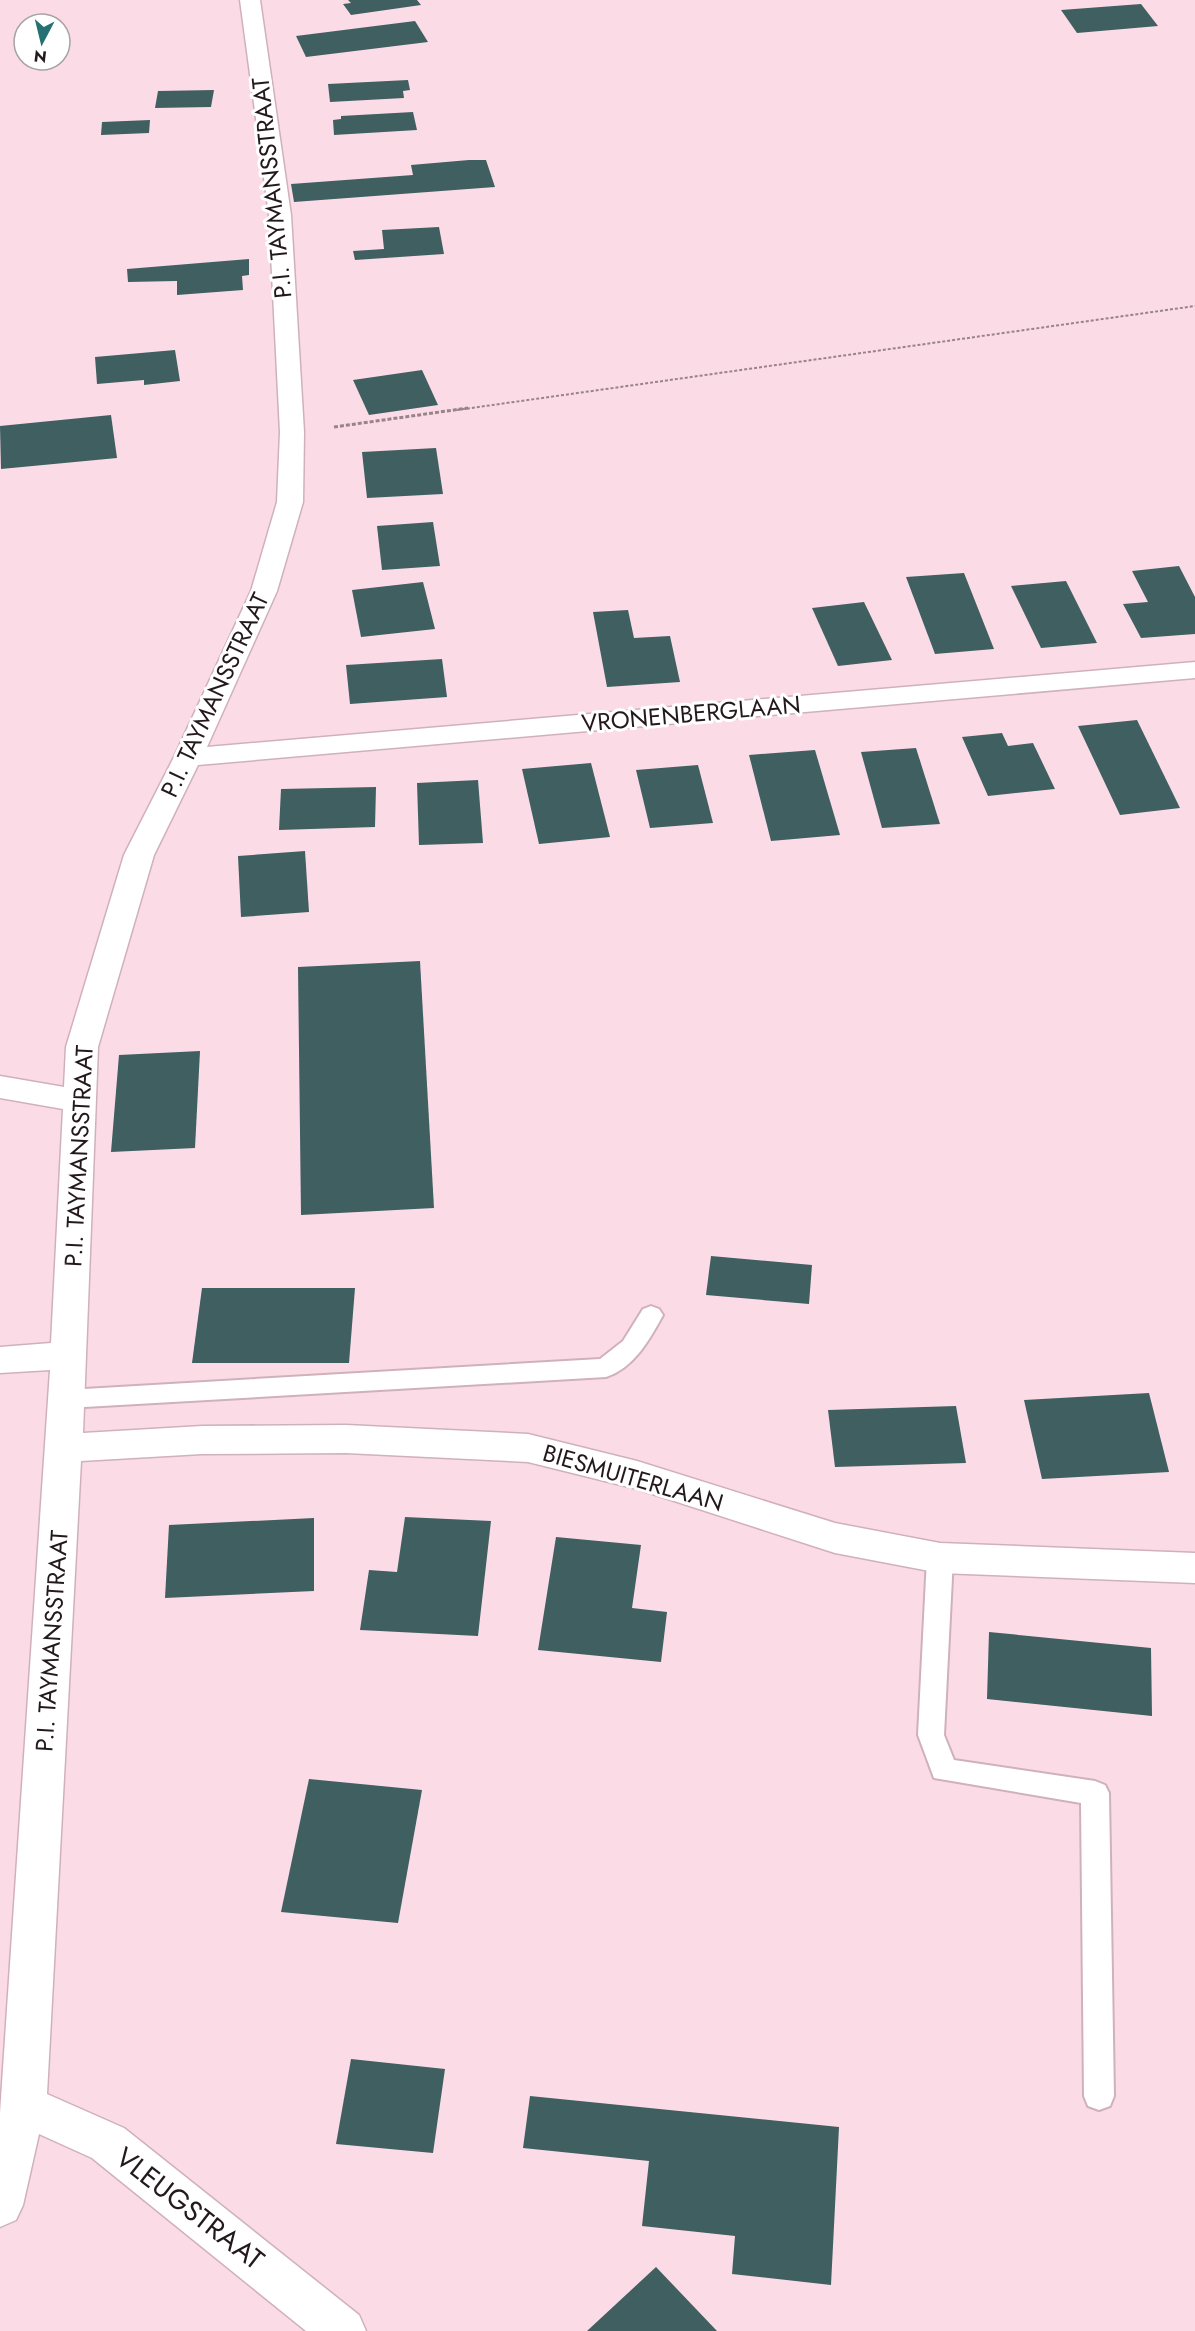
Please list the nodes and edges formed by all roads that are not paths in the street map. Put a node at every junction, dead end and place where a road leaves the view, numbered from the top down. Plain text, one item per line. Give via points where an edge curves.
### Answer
1 (250, 0) edge
2 (1195, 670) edge
3 (188, 758) junction
4 (0, 1087) edge
5 (80, 1101) junction
6 (651, 1315) dead end
7 (69, 1355) junction
8 (0, 1360) edge
9 (67, 1400) junction
10 (64, 1448) junction
11 (940, 1558) junction
12 (1195, 1568) edge
13 (1099, 2096) dead end
14 (24, 2105) junction
15 (0, 2205) edge
16 (343, 2331) edge

1 - 3 street, P.I. TAYMANSSTRAAT via 280,215 292,432 290,502 264,591
2 - 3 street, VRONENBERGLAAN
3 - 5 street, P.I. TAYMANSSTRAAT via 139,855 82,1047
4 - 5 street
5 - 7 street, P.I. TAYMANSSTRAAT
6 - 9 lane via 632,1347 606,1368
7 - 8 street
7 - 9 street, P.I. TAYMANSSTRAAT
9 - 10 street, P.I. TAYMANSSTRAAT
10 - 11 street, BIESMUITERLAAN via 202,1440 346,1438 528,1448 637,1475 835,1538
10 - 14 street, P.I. TAYMANSSTRAAT
11 - 12 street, BIESMUITERLAAN
11 - 13 lane via 931,1735 944,1770 1095,1793
14 - 15 street, P.I. TAYMANSSTRAAT
14 - 16 street, VLEUGSTRAAT via 108,2143

